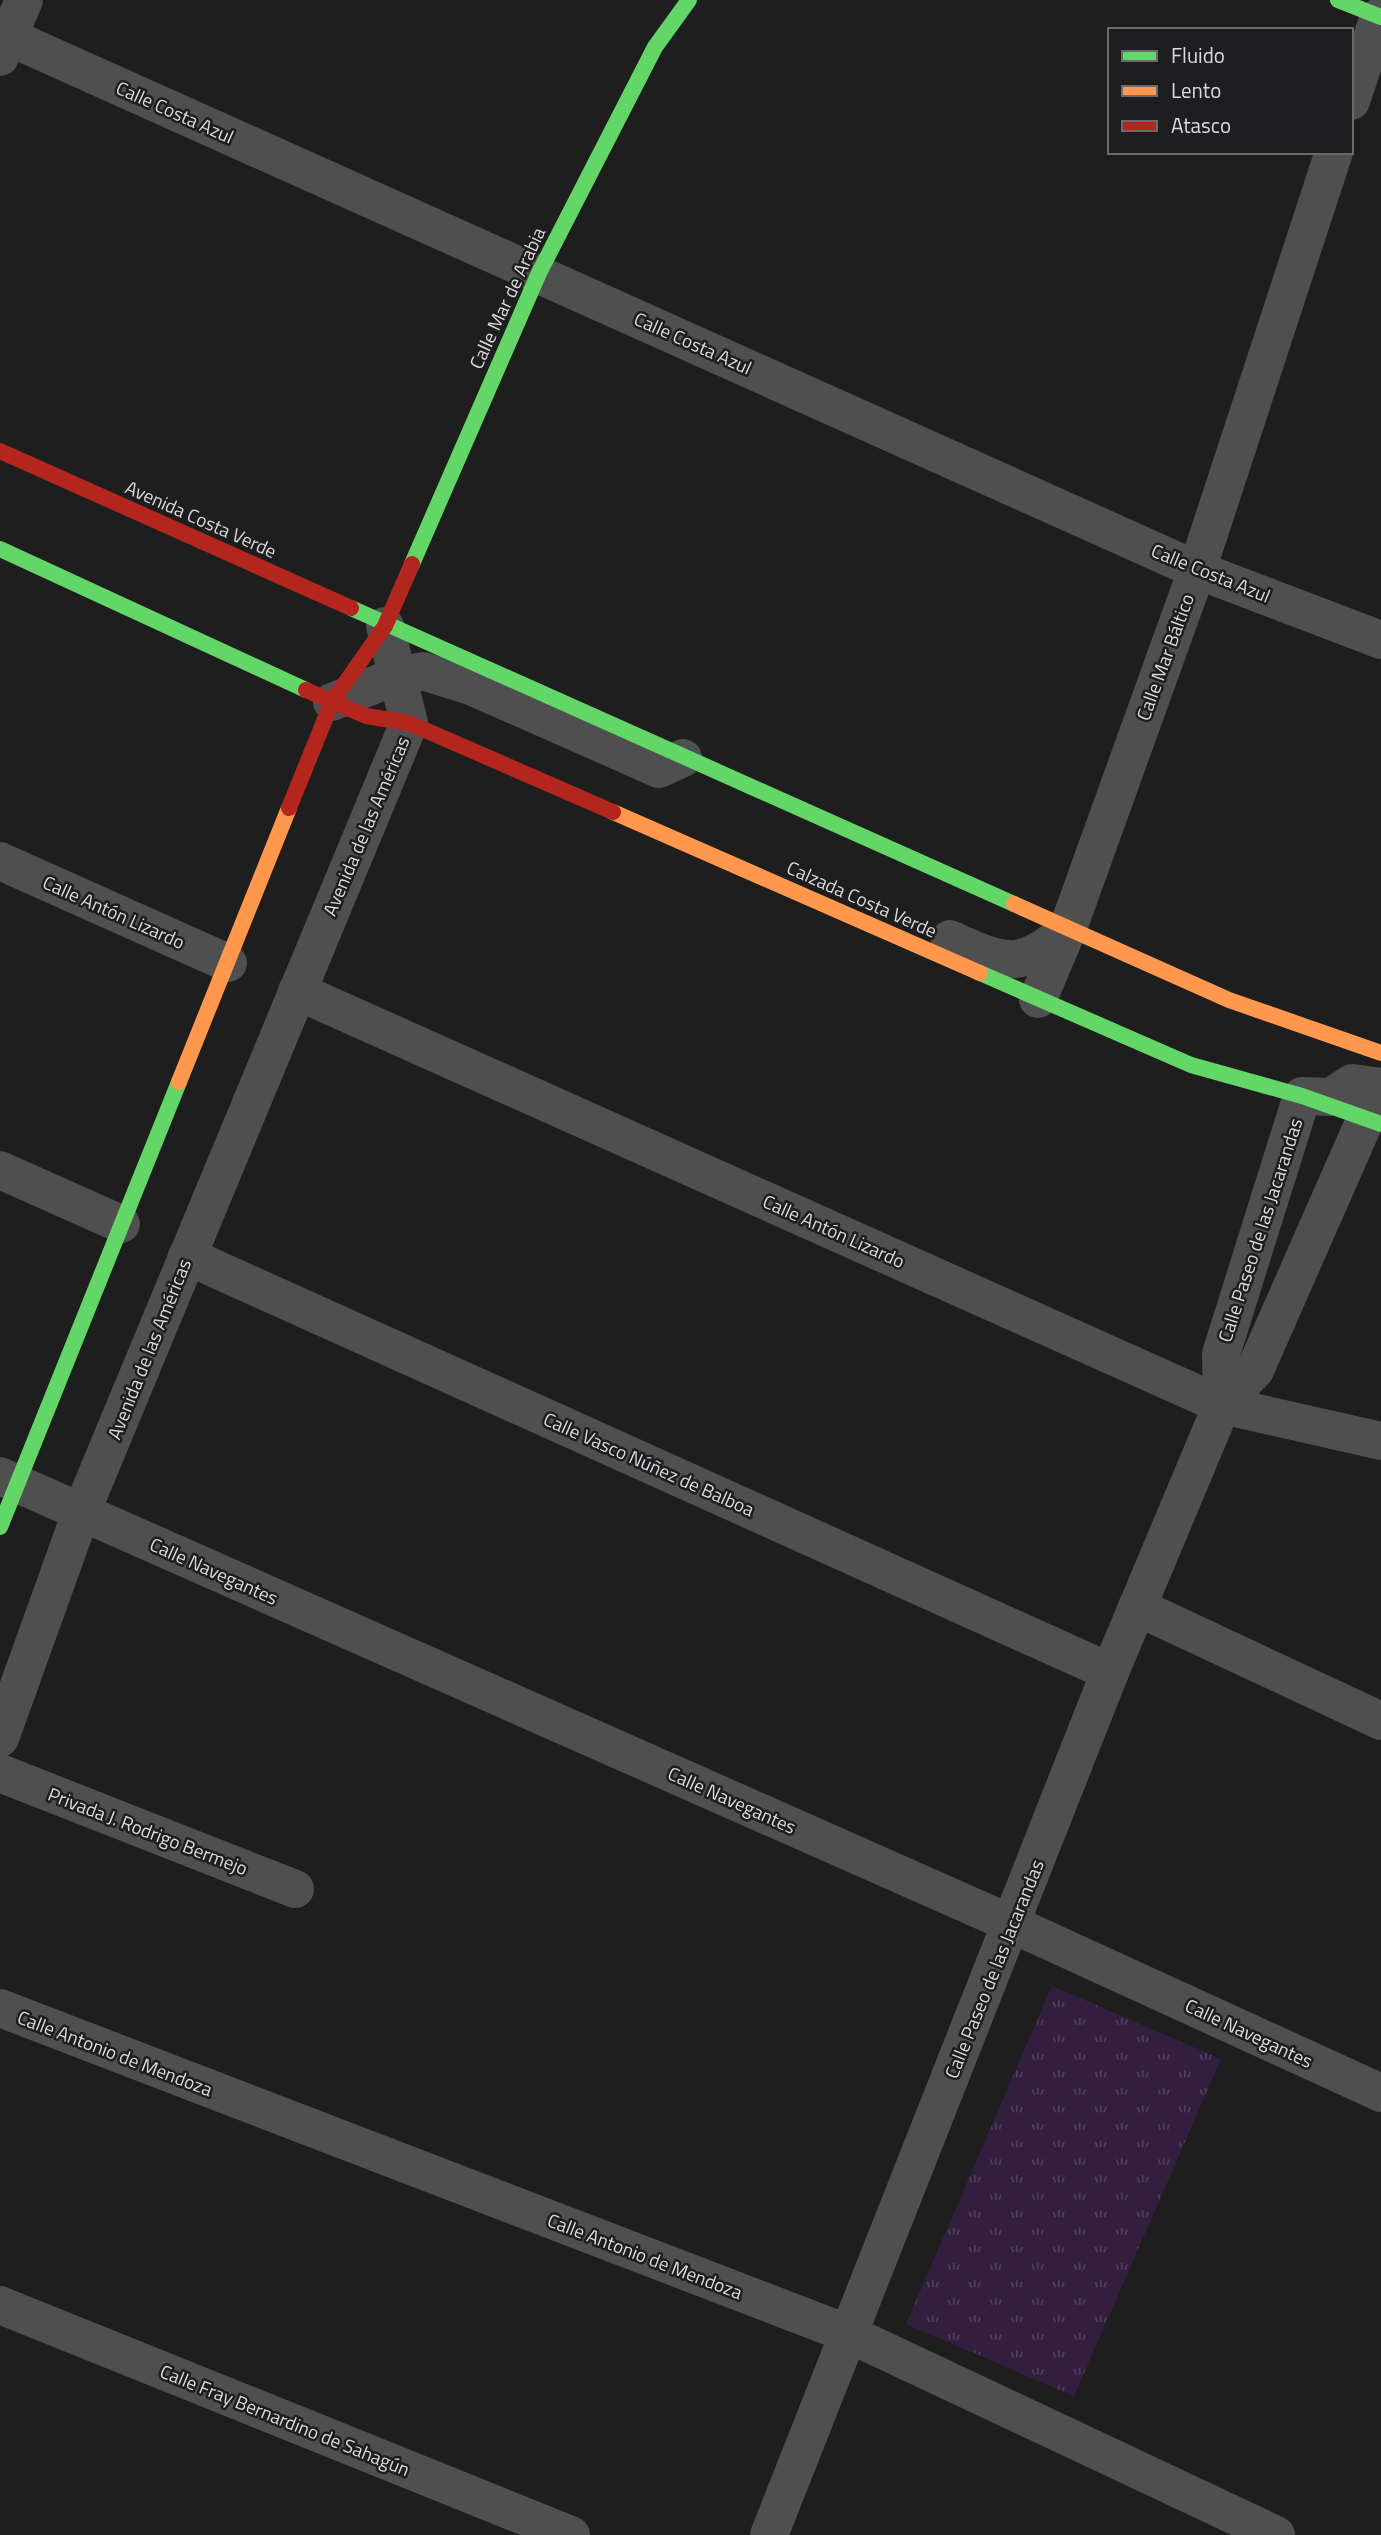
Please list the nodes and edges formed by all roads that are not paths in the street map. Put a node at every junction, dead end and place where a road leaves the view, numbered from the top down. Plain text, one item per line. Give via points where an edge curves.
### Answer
1 (24, 0) edge
2 (689, 0) edge
3 (1338, 0) edge
4 (1380, 17) edge
5 (4, 47) edge
6 (1353, 95) edge
7 (1333, 154) edge
8 (539, 273) junction
9 (0, 451) edge
10 (0, 549) edge
11 (1196, 570) junction
12 (386, 626) junction
13 (1381, 640) edge
14 (398, 678) junction
15 (332, 702) junction
16 (409, 723) junction
17 (684, 758) junction
18 (0, 861) edge
19 (789, 889) junction
20 (1068, 928) junction
21 (228, 963) junction
22 (297, 991) junction
23 (1038, 999) junction
24 (1381, 1053) edge
25 (1303, 1096) junction
26 (1376, 1110) edge
27 (0, 1170) edge
28 (121, 1224) junction
29 (187, 1256) junction
30 (1223, 1405) junction
31 (1381, 1441) edge
32 (8, 1480) edge
33 (81, 1513) junction
34 (0, 1527) edge
35 (1137, 1607) junction
36 (1110, 1672) junction
37 (1381, 1721) edge
38 (0, 1738) edge
39 (0, 1773) edge
40 (295, 1889) dead end
41 (1012, 1924) junction
42 (0, 2008) edge
43 (1381, 2093) edge
44 (0, 2305) edge
45 (849, 2334) junction
46 (571, 2535) edge
47 (768, 2535) edge
48 (1276, 2535) edge

1 - 5 street
2 - 8 main road, Calle Mar de Arabia via 655,47
3 - 4 main road
4 - 6 street
5 - 8 street, Calle Costa Azul
7 - 11 street, Calle Mar Báltico
8 - 11 street, Calle Costa Azul
8 - 12 main road, Calle Mar de Arabia
9 - 12 main road, Avenida Costa Verde
10 - 15 main road
11 - 13 street, Calle Costa Azul
11 - 20 street, Calle Mar Báltico
12 - 14 street, Avenida de las Américas
12 - 15 main road
12 - 17 main road
14 - 15 street
14 - 16 street, Avenida de las Américas
14 - 17 street via 423,671 471,686 659,769
15 - 16 main road, Calzada Costa Verde via 366,716
15 - 21 main road
16 - 19 main road, Calzada Costa Verde
16 - 22 street, Avenida de las Américas
17 - 20 main road
18 - 21 street, Calle Antón Lizardo
19 - 20 street via 823,884 995,959 1042,952
19 - 23 main road, Calzada Costa Verde
20 - 23 street, Calle Mar Báltico
20 - 24 main road via 1229,1000
21 - 28 main road
22 - 29 street, Avenida de las Américas
22 - 30 street, Calle Antón Lizardo
23 - 25 main road, Calzada Costa Verde via 1191,1065
25 - 26 street, Calle Paseo de las Jacarandas via 1331,1097 1352,1083
25 - 30 street, Calle Paseo de las Jacarandas via 1221,1354
26 - 30 street, Calle Paseo de las Jacarandas via 1255,1370
27 - 28 street
28 - 32 main road
29 - 33 street, Avenida de las Américas
29 - 36 street, Calle Vasco Núñez de Balboa
30 - 31 street, Calle Antón Lizardo
30 - 35 street, Calle Paseo de las Jacarandas
32 - 33 street, Calle Navegantes
32 - 34 main road
33 - 38 street, Avenida de las Américas
33 - 41 street, Calle Navegantes
35 - 36 street, Calle Paseo de las Jacarandas
35 - 37 street
36 - 41 street, Calle Paseo de las Jacarandas
39 - 40 street, Privada J. Rodrigo Bermejo
41 - 43 street, Calle Navegantes
41 - 45 street, Calle Paseo de las Jacarandas
42 - 45 street, Calle Antonio de Mendoza
44 - 46 street, Calle Fray Bernardino de Sahagún
45 - 47 street, Calle Paseo de las Jacarandas
45 - 48 street, Calle Antonio de Mendoza

